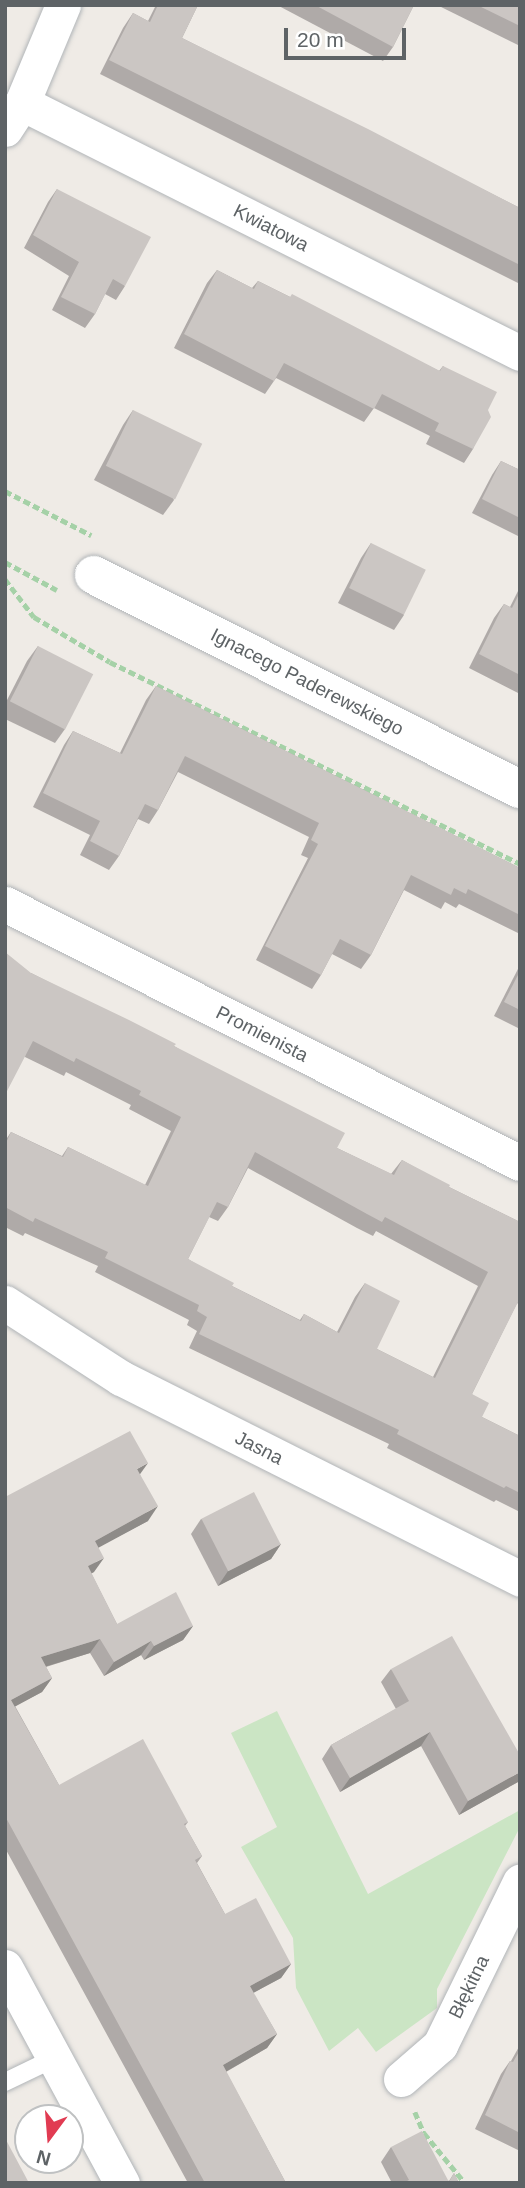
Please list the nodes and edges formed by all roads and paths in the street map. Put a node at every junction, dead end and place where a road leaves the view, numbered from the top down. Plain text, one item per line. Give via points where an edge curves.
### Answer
1 (63, 5) edge
2 (10, 121) edge
3 (520, 353) edge
4 (5, 491) edge
5 (5, 562) edge
6 (86, 569) junction
7 (5, 579) edge
8 (520, 789) edge
9 (520, 864) edge
10 (5, 904) edge
11 (520, 1163) edge
12 (5, 1303) edge
13 (520, 1579) edge
14 (520, 1882) edge
15 (5, 1966) edge
16 (55, 2058) junction
17 (401, 2079) joint
18 (5, 2082) edge
19 (122, 2183) edge
20 (465, 2183) edge

1 - 2 street
2 - 3 street, Kwiatowa
4 - 6 path
5 - 6 path
6 - 8 street, Ignacego Paderewskiego
7 - 9 path via 34,617 110,662
10 - 11 street, Promienista
12 - 13 street, Jasna via 121,1378
14 - 17 street, Błękitna via 440,2045
15 - 16 street
16 - 18 lane
16 - 19 street
17 - 20 path via 424,2133

